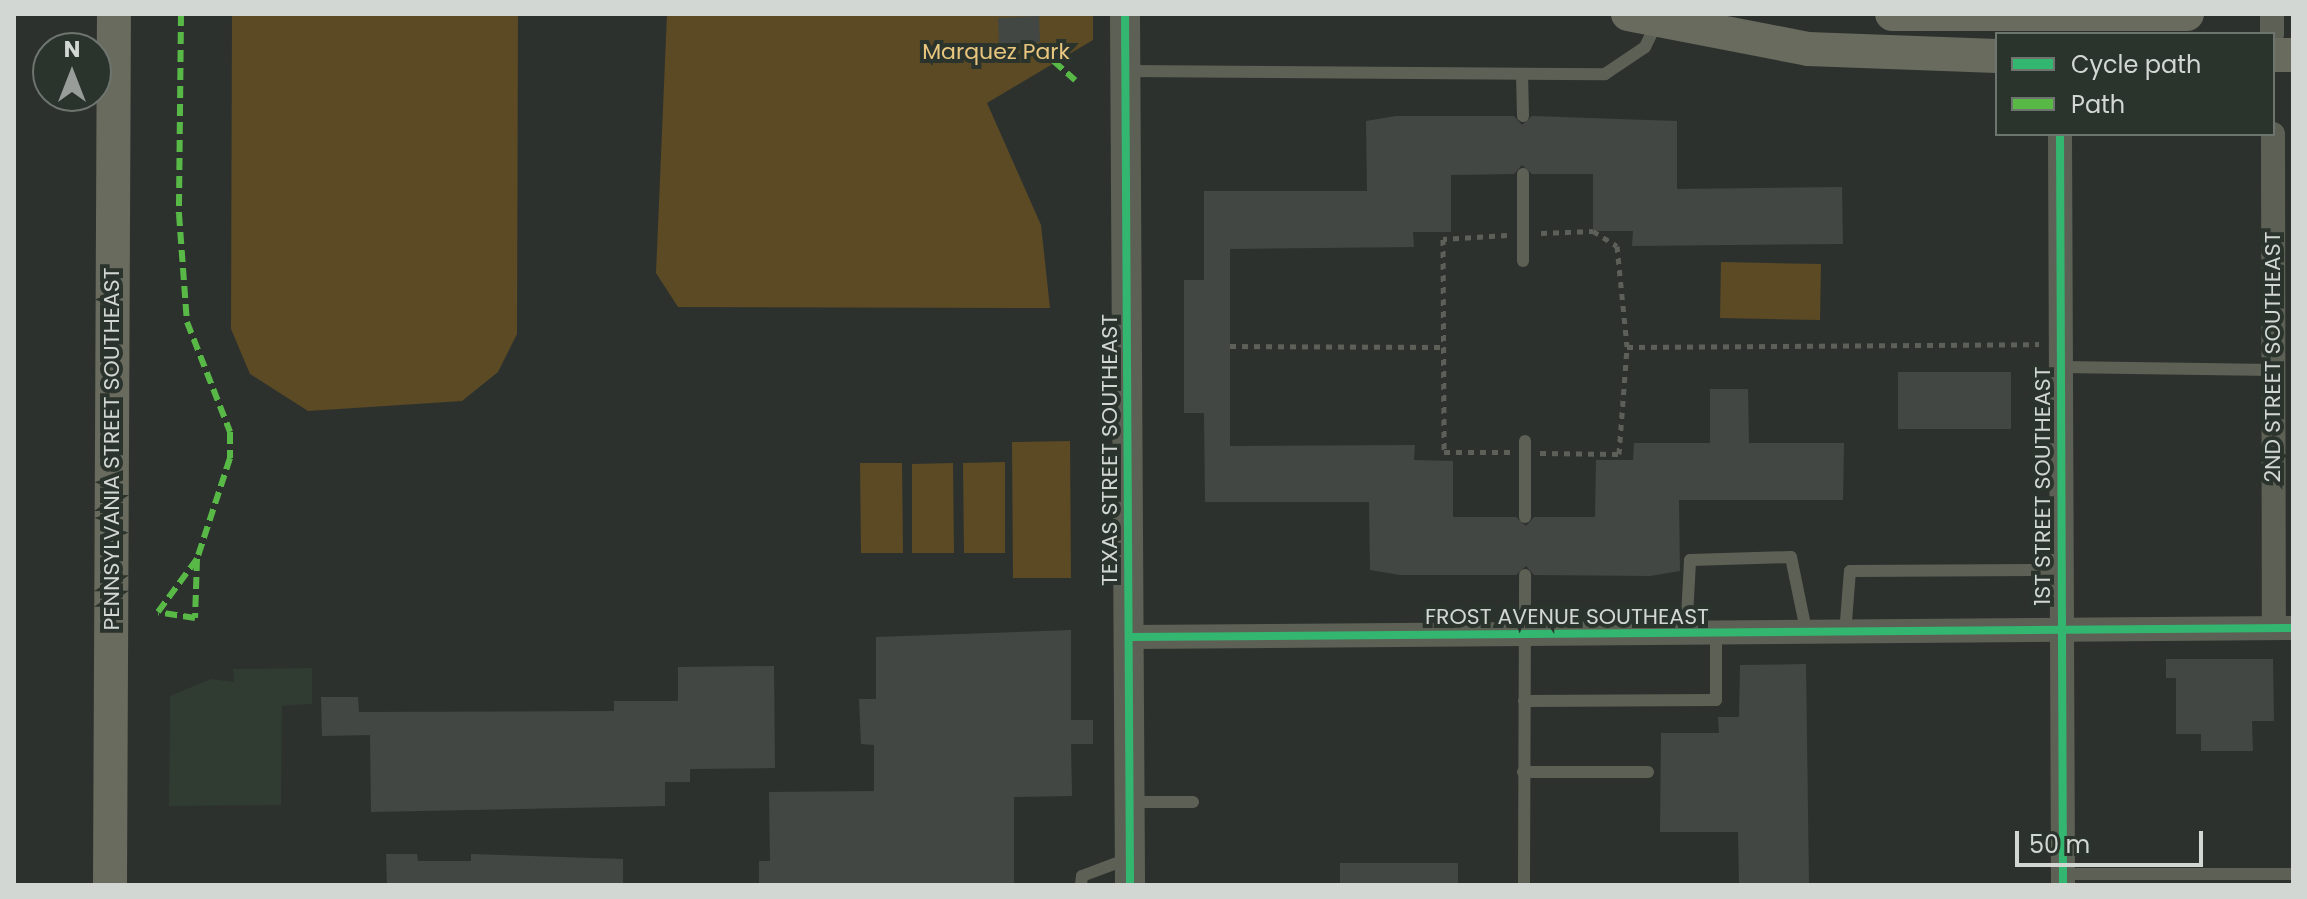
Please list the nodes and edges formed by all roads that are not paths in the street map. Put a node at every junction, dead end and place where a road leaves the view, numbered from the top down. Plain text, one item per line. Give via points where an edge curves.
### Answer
1 (114, 14) edge
2 (1125, 14) edge
3 (1892, 14) edge
4 (2187, 14) edge
5 (1642, 18) edge
6 (2059, 21) edge
7 (1995, 56) edge
8 (1126, 71) junction
9 (1522, 74) junction
10 (1523, 116) dead end
11 (2060, 136) edge
12 (2273, 136) edge
13 (1523, 174) dead end
14 (1523, 261) dead end
15 (2061, 367) junction
16 (2273, 370) junction
17 (1525, 447) road end
18 (1525, 517) dead end
19 (2047, 570) dead end
20 (1525, 575) dead end
21 (2283, 628) edge
22 (2061, 633) junction
23 (1845, 634) junction
24 (1686, 635) junction
25 (1716, 635) junction
26 (1807, 635) junction
27 (1524, 636) junction
28 (1130, 637) junction
29 (1524, 701) junction
30 (1523, 772) junction
31 (1648, 772) dead end
32 (1130, 802) junction
33 (1193, 802) dead end
34 (1130, 872) edge
35 (2293, 874) edge
36 (2063, 880) edge
37 (2115, 880) edge
38 (110, 885) edge
39 (1081, 885) edge
40 (1524, 885) edge

1 - 38 main road, PENNSYLVANIA STREET SOUTHEAST
2 - 8 street, TEXAS STREET SOUTHEAST
3 - 6 main road
4 - 6 main road
5 - 7 main road via 1808,49
5 - 9 lane via 1645,47 1605,74
8 - 9 lane
8 - 28 street, TEXAS STREET SOUTHEAST
9 - 10 lane
11 - 15 street, 1ST STREET SOUTHEAST
12 - 16 street, 2ND STREET SOUTHEAST
13 - 14 lane
15 - 16 lane
15 - 22 street, 1ST STREET SOUTHEAST
16 - 21 street, 2ND STREET SOUTHEAST
17 - 18 lane
19 - 23 lane via 1850,571
20 - 27 lane
21 - 22 street, FROST AVENUE SOUTHEAST
22 - 23 street, FROST AVENUE SOUTHEAST
22 - 36 street, 1ST STREET SOUTHEAST
23 - 26 street, FROST AVENUE SOUTHEAST
24 - 25 street, FROST AVENUE SOUTHEAST
24 - 26 lane via 1690,560 1791,557
24 - 27 street, FROST AVENUE SOUTHEAST
25 - 26 street, FROST AVENUE SOUTHEAST
25 - 29 lane via 1716,700
27 - 28 street, FROST AVENUE SOUTHEAST
27 - 29 lane
28 - 32 street, TEXAS STREET SOUTHEAST
29 - 30 lane
30 - 31 lane
30 - 40 lane
32 - 33 lane
32 - 34 street, TEXAS STREET SOUTHEAST
34 - 39 lane via 1082,876
35 - 37 lane
36 - 37 lane

